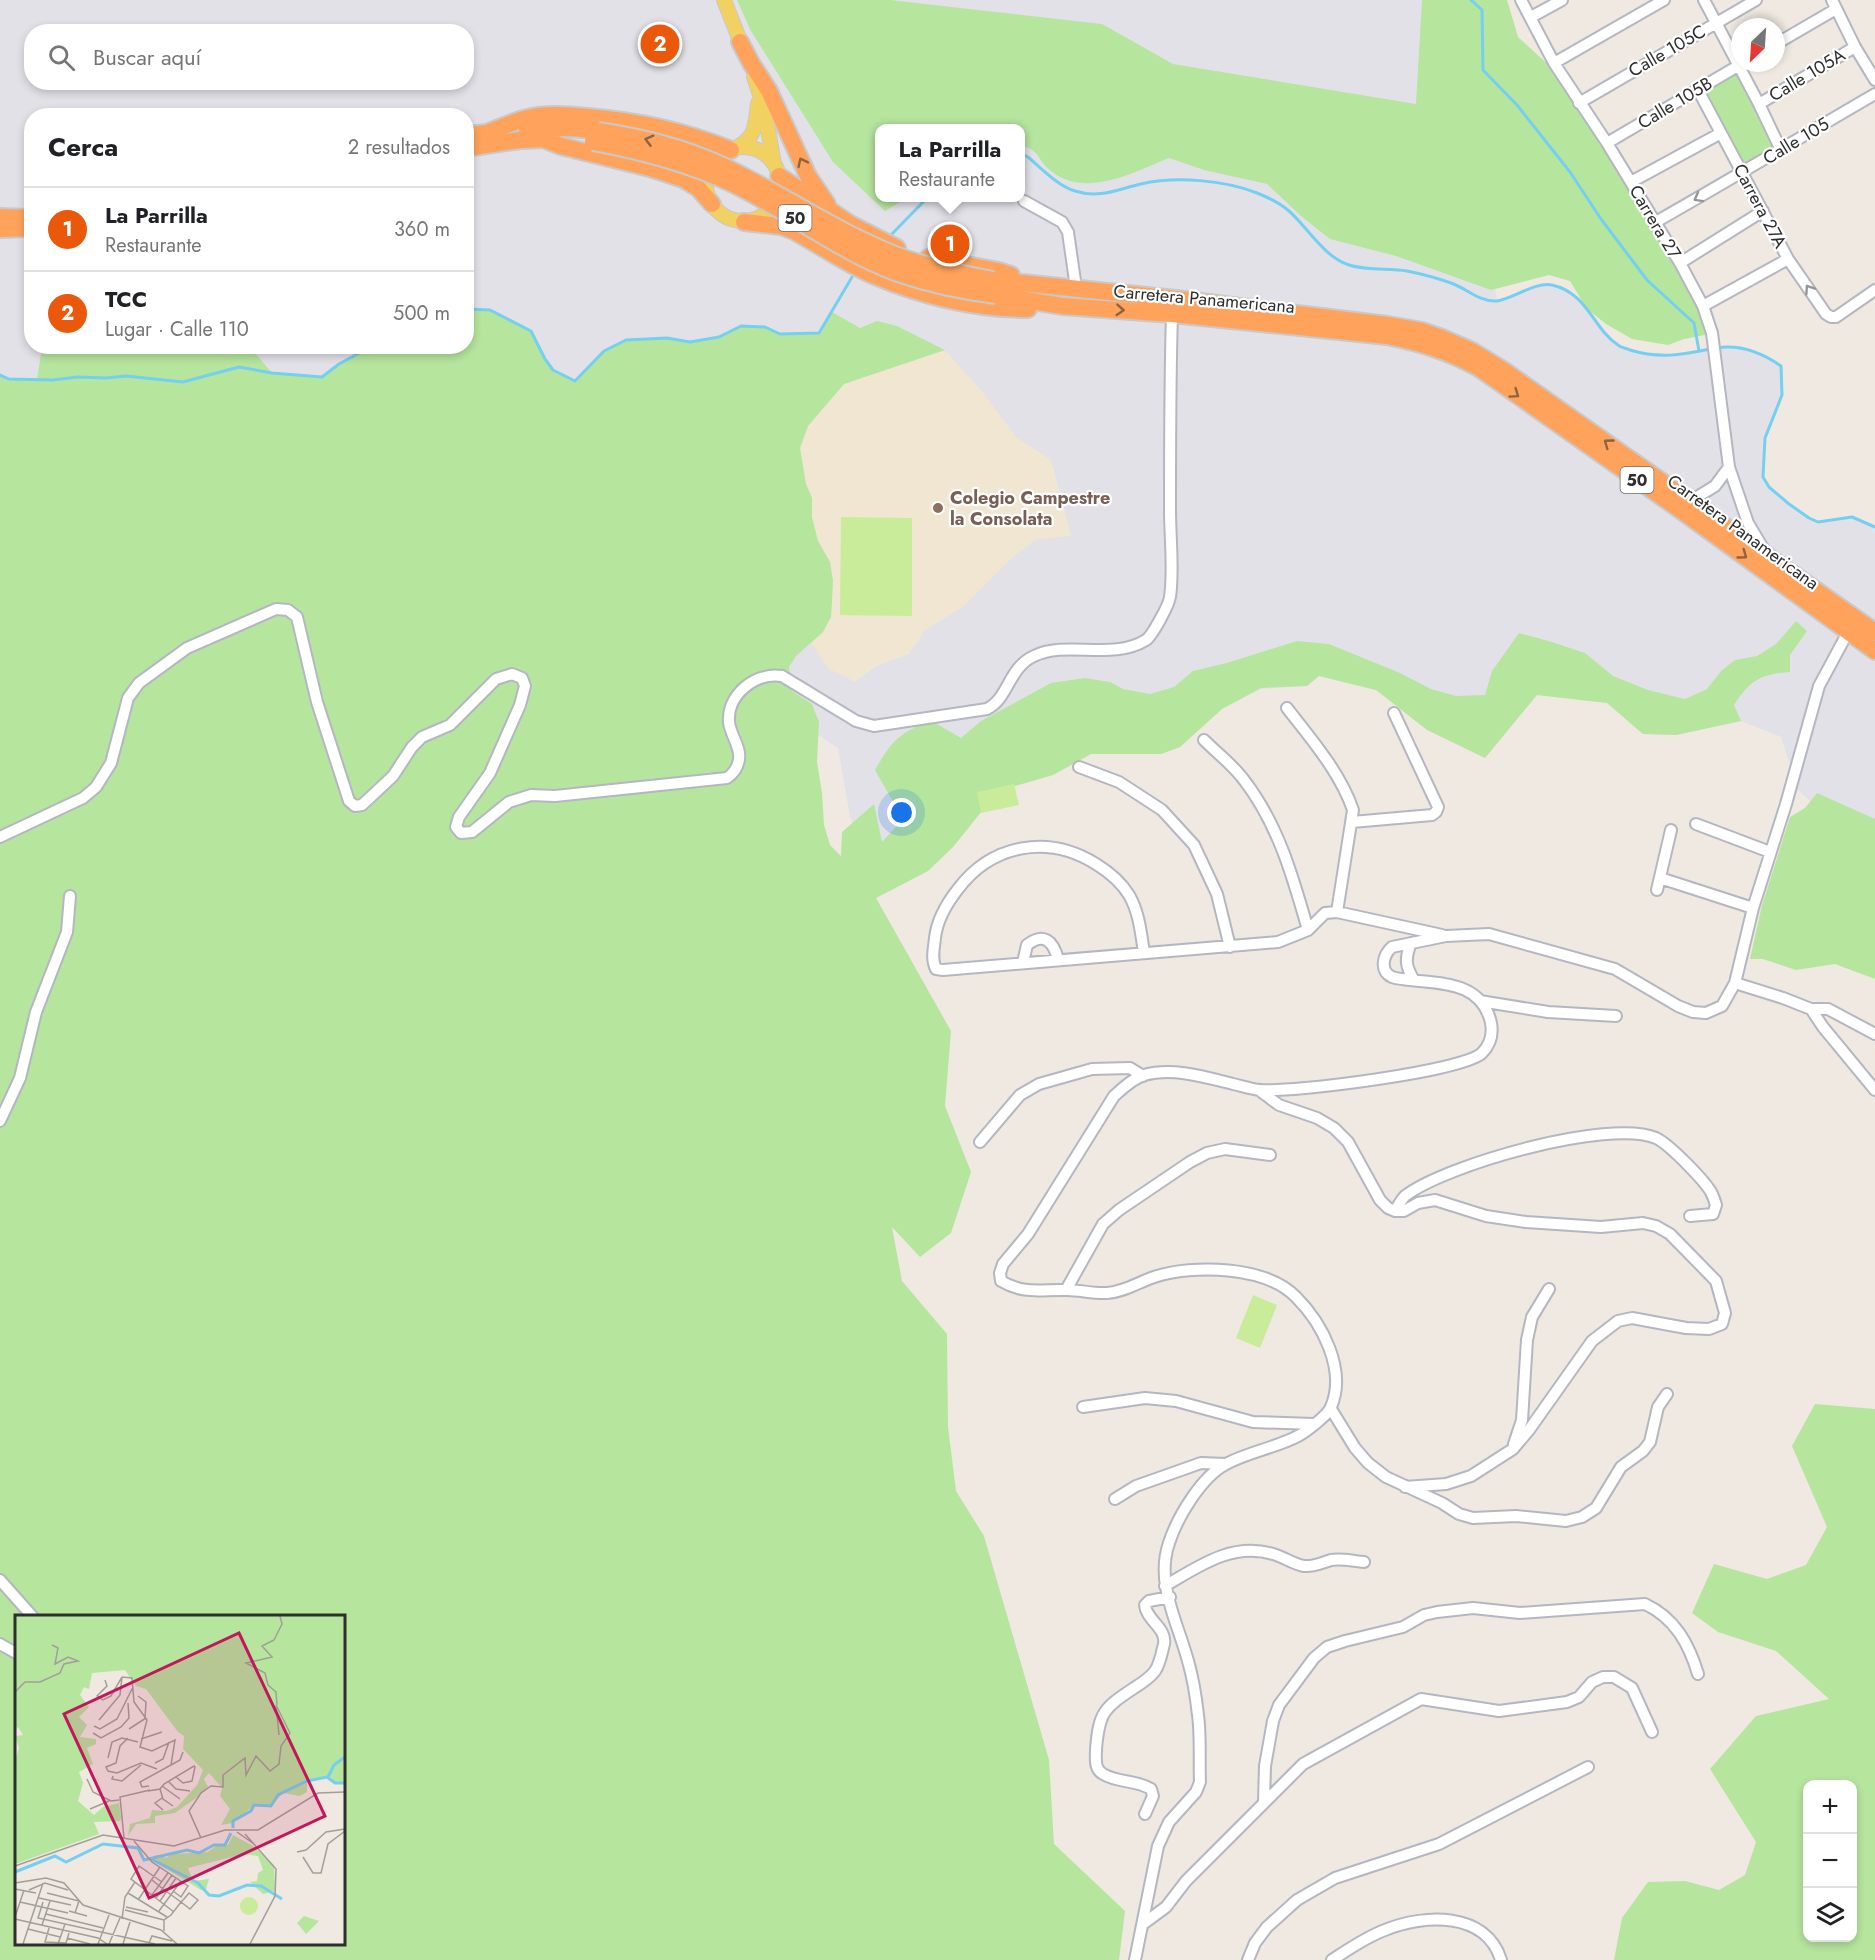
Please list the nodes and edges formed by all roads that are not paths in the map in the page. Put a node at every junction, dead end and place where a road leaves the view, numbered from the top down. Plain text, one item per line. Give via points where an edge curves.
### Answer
1 (724, 0) edge
2 (1521, 0) edge
3 (1562, 0) edge
4 (1664, 0) edge
5 (1704, 0) edge
6 (1756, 0) edge
7 (1834, 4) edge
8 (1531, 17) junction
9 (1716, 22) junction
10 (1785, 38) edge
11 (740, 42) junction
12 (1731, 47) edge
13 (1855, 47) junction
14 (1554, 63) junction
15 (1731, 69) edge
16 (1745, 72) edge
17 (1875, 80) edge
18 (1697, 88) junction
19 (760, 92) junction
20 (1875, 94) edge
21 (1579, 103) junction
22 (1759, 104) junction
23 (489, 132) junction
24 (1721, 133) junction
25 (474, 134) edge
26 (595, 136) junction
27 (543, 139) junction
28 (1606, 143) junction
29 (474, 147) edge
30 (1780, 148) junction
31 (732, 149) junction
32 (777, 171) junction
33 (1742, 173) junction
34 (1631, 182) junction
35 (1025, 202) edge
36 (712, 204) junction
37 (1763, 211) junction
38 (832, 212) junction
39 (0, 217) edge
40 (24, 218) edge
41 (744, 222) junction
42 (1654, 223) junction
43 (24, 228) edge
44 (0, 229) edge
45 (1788, 259) junction
46 (1680, 263) junction
47 (1043, 286) junction
48 (994, 287) junction
49 (1076, 288) junction
50 (1875, 290) edge
51 (1062, 306) junction
52 (1703, 306) junction
53 (1172, 314) junction
54 (1729, 467) junction
55 (1689, 502) junction
56 (1773, 560) junction
57 (1848, 632) junction
58 (1875, 632) edge
59 (1875, 651) edge
60 (1287, 708) dead end
61 (1394, 712) dead end
62 (1204, 740) dead end
63 (1079, 767) dead end
64 (1352, 822) junction
65 (1696, 824) dead end
66 (1671, 830) dead end
67 (0, 837) edge
68 (1770, 852) junction
69 (1660, 878) junction
70 (1657, 890) dead end
71 (70, 896) dead end
72 (1753, 908) junction
73 (1337, 912) junction
74 (1308, 930) junction
75 (1446, 936) junction
76 (1411, 943) junction
77 (1230, 947) junction
78 (1144, 952) junction
79 (1058, 959) junction
80 (1023, 962) junction
81 (1414, 980) junction
82 (1735, 983) junction
83 (1480, 1001) junction
84 (1811, 1009) junction
85 (1616, 1016) dead end
86 (1875, 1034) edge
87 (1143, 1076) junction
88 (1259, 1090) junction
89 (1875, 1090) edge
90 (0, 1121) edge
91 (980, 1142) dead end
92 (1270, 1155) dead end
93 (1395, 1211) junction
94 (1690, 1216) dead end
95 (1549, 1289) dead end
96 (1066, 1290) junction
97 (1667, 1394) dead end
98 (1083, 1407) dead end
99 (1331, 1409) junction
100 (1314, 1424) junction
101 (1513, 1449) junction
102 (1226, 1464) junction
103 (1405, 1487) junction
104 (1115, 1498) dead end
105 (1364, 1562) dead end
106 (0, 1580) edge
107 (1165, 1586) junction
108 (1170, 1597) junction
109 (30, 1615) edge
110 (0, 1644) edge
111 (15, 1652) edge
112 (1698, 1674) dead end
113 (1652, 1732) dead end
114 (1588, 1767) dead end
115 (1264, 1801) junction
116 (1145, 1814) dead end
117 (1143, 1924) junction
118 (1135, 1960) edge
119 (1248, 1960) edge
120 (1332, 1960) edge
121 (1502, 1960) edge

1 - 11 main road
2 - 8 street, Carrera 27
3 - 8 street
4 - 14 street
5 - 9 street
6 - 9 street, Calle 105C
7 - 10 street
7 - 13 street
8 - 14 street, Carrera 27
9 - 12 street
9 - 21 street, Calle 105C
11 - 19 main road
38 -> 11 highway via 808,176 769,91
13 - 17 street
13 - 22 street, Calle 105A
14 - 21 street, Carrera 27
15 - 18 street, Calle 105B
16 - 22 street
18 - 24 street, Carrera 27A
18 - 28 street, Calle 105B
19 - 31 main road via 753,133
19 - 32 main road
20 - 30 street, Calle 105
21 - 28 street, Carrera 27
22 - 30 street
23 - 25 highway, Carretera Panamericana / 50
23 - 26 highway, Carretera Panamericana / 50 via 572,128
23 - 31 highway via 525,118 573,115 646,124
24 - 33 street, Carrera 27A
24 - 34 street
26 - 27 highway, Carretera Panamericana / 50
26 - 48 highway, Carretera Panamericana / 50, bridge via 645,138 690,153 724,166 882,249
27 - 29 highway, Carretera Panamericana / 50
27 - 36 highway via 683,179
28 - 34 street, Carrera 27
30 - 33 street, Calle 105
31 - 32 main road via 757,150 770,159
31 - 36 main road via 715,160 707,177
32 - 38 highway
32 - 41 main road via 778,198 765,215
33 - 37 street, Carrera 27A
33 -> 42 street, Calle 105
34 - 42 street, Carrera 27
35 - 49 street via 1062,222 1068,232
36 - 41 main road via 726,217
37 - 45 street, Carrera 27A
37 - 46 street
38 - 47 highway via 905,251 999,271
39 - 40 highway
41 - 51 highway via 794,231 874,275 924,294 1008,309
42 - 46 street, Carrera 27
43 - 44 highway
50 -> 45 street, Carrera 27A via 1831,317
45 - 52 street
46 - 52 street, Carrera 27
47 - 48 highway, Carretera Panamericana / 50
47 - 49 highway, Carretera Panamericana / 50
48 - 51 highway, Carretera Panamericana / 50
55 -> 49 highway, Carretera Panamericana / 50 via 1503,370 1443,338 1388,325
51 -> 53 highway, Carretera Panamericana / 50
52 - 54 street, Carrera 27 via 1718,366
53 -> 57 highway, Carretera Panamericana / 50 via 1387,336 1421,342 1461,358
53 - 67 street via 1170,600 1147,639 1126,648 1054,650 1036,655 1021,663 995,705 987,709 874,726 856,721 782,676 770,674 748,683 730,705 729,723 740,757 735,772 727,778 555,796 531,795 509,802 471,832 461,833 456,827 459,817 490,773 520,705 525,686 522,678 512,674 496,679 450,725 422,737 393,776 362,805 355,806 349,801 317,702 297,617 288,610 276,609 187,648 139,683 128,698 111,763 96,788
54 - 55 street via 1715,486
54 - 56 street, Carrera 27 via 1748,523
55 - 56 highway, Carretera Panamericana / 50
56 - 58 highway, Carretera Panamericana / 50
57 - 59 highway, Carretera Panamericana / 50
57 - 68 street via 1819,686
60 - 64 street via 1320,750 1349,799
61 - 64 street via 1437,812
62 - 74 street via 1244,780 1271,824 1290,866
63 - 77 street via 1119,782 1162,810 1194,845 1217,894
64 - 73 street
65 - 68 street
66 - 69 street
68 - 72 street
69 - 70 street
69 - 72 street
71 - 90 street via 67,932 36,1012 20,1078
72 - 82 street
73 - 74 street via 1325,913
73 - 75 street
74 - 77 street via 1278,942
75 - 76 street
75 - 82 street via 1489,934 1615,969 1693,1012 1706,1013 1722,1006
76 - 81 street via 1406,955 1407,969
76 - 81 street via 1392,947 1383,961 1385,971 1392,977
77 - 78 street
78 - 79 street
78 - 80 street via 1139,921 1129,895 1110,872 1082,855 1051,847 1021,848 990,858 967,877 947,902 936,930 933,963 936,969 943,970
79 - 80 street
79 - 80 street via 1051,942 1043,939 1027,945
81 - 83 street via 1448,983
82 - 84 street
83 - 85 street via 1548,1012
83 - 88 street via 1492,1027 1490,1041 1482,1054 1466,1062 1384,1078 1293,1090
84 - 86 street via 1828,1009
84 - 89 street
87 - 88 street via 1191,1073
87 - 91 street via 1130,1068 1092,1069 1039,1084 1020,1095
87 - 96 street via 1114,1096 1000,1273 1001,1281 1014,1289
88 - 93 street via 1279,1105 1334,1128 1348,1142 1380,1200
92 - 96 street via 1225,1149 1190,1162 1103,1224
93 - 94 street via 1404,1197 1443,1175 1480,1162 1571,1139 1634,1133 1655,1137 1668,1145 1711,1192 1716,1205 1713,1214
93 - 101 street via 1435,1200 1486,1216 1526,1222 1601,1227 1643,1223 1670,1234 1716,1281 1725,1313 1722,1324 1709,1329 1632,1318 1618,1321 1592,1341
95 - 101 street via 1532,1317 1521,1420
96 - 99 street via 1108,1293 1176,1271 1200,1269 1271,1280 1291,1291 1322,1331 1335,1364
97 - 103 street via 1658,1407 1650,1442 1621,1467 1596,1508 1582,1517 1566,1521 1516,1516 1473,1518
98 - 100 street via 1145,1398 1176,1401 1252,1422
99 - 100 street
99 - 103 street via 1368,1463
100 - 102 street via 1299,1436
101 - 103 street via 1472,1476 1446,1484
102 - 104 street via 1201,1463 1136,1486
102 - 107 street via 1210,1476 1178,1522 1164,1563
105 - 107 street via 1333,1560 1313,1566 1273,1554 1231,1552
106 - 109 street
107 - 108 street
108 - 116 street via 1145,1605 1165,1641 1156,1670 1110,1704 1100,1719 1098,1731 1096,1763 1101,1773 1151,1789 1153,1796
108 - 117 street via 1189,1662 1198,1716 1200,1782 1163,1832
110 - 111 street
112 - 115 street via 1680,1633 1659,1610 1645,1604 1521,1613 1473,1608 1424,1615 1403,1627 1327,1647 1314,1658 1273,1720
113 - 115 street via 1632,1688 1614,1677 1592,1682 1579,1697 1567,1702 1499,1711 1421,1700 1304,1764
114 - 119 street via 1439,1844 1335,1878 1297,1900 1267,1927
115 - 117 street via 1166,1907
117 - 118 street
120 - 121 street via 1386,1929 1436,1918 1474,1927 1487,1937

